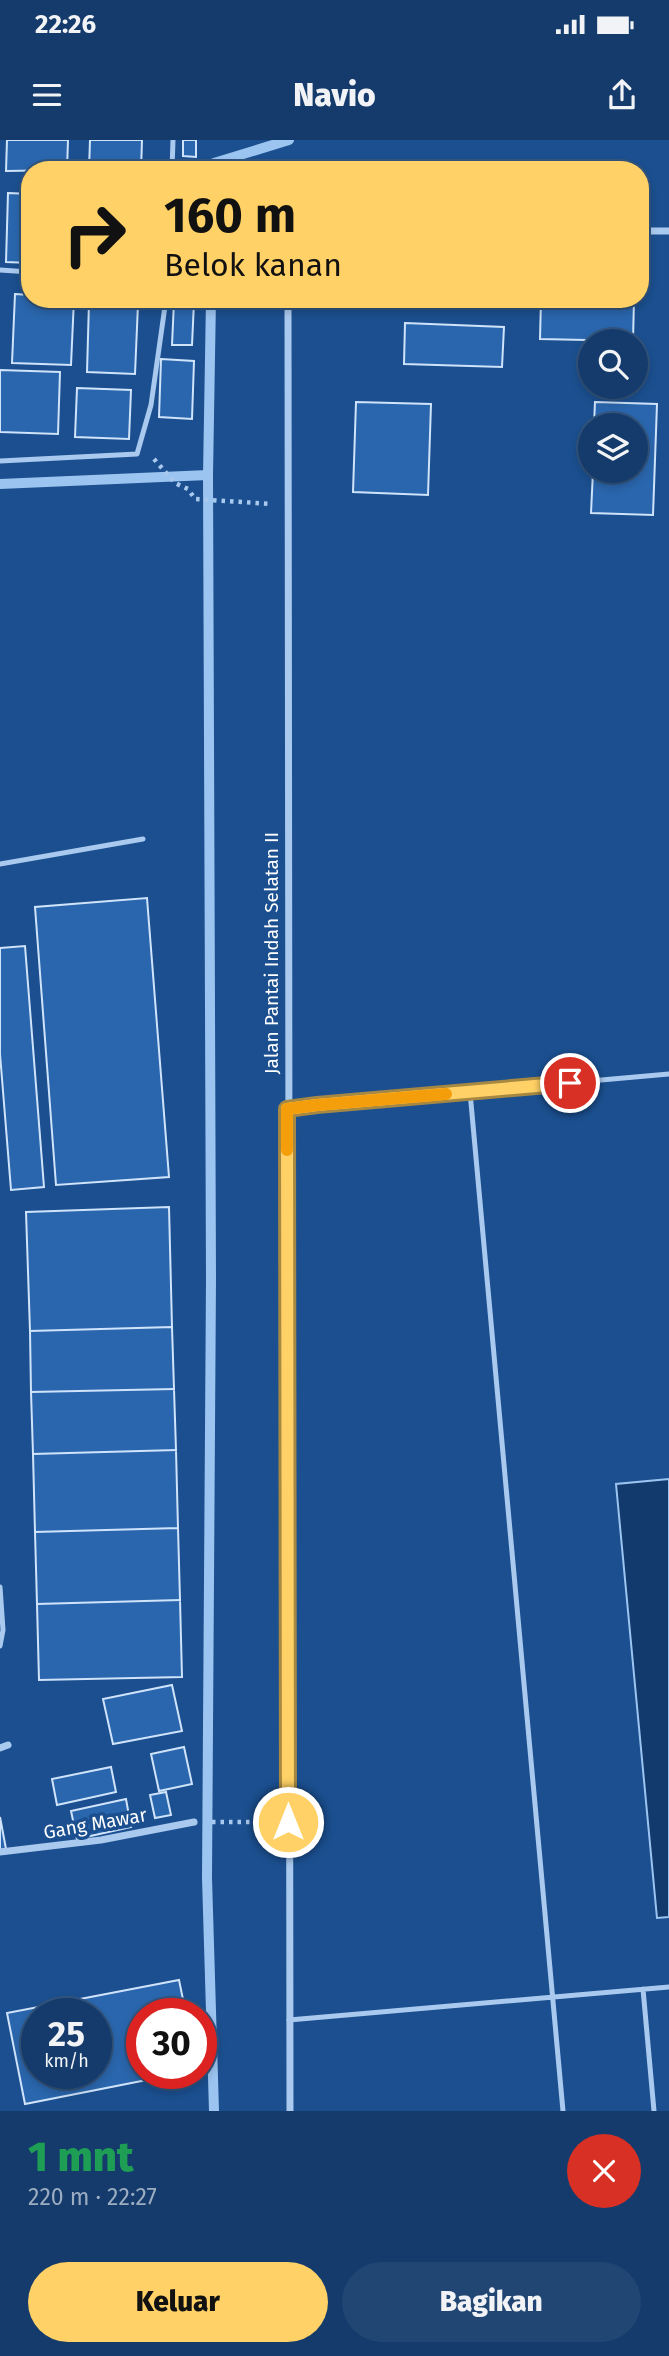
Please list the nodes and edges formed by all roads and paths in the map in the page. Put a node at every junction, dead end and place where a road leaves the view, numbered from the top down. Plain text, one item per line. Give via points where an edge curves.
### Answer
1 (173, 140) edge
2 (172, 161) edge
3 (649, 231) edge
4 (669, 231) edge
5 (0, 270) edge
6 (21, 271) edge
7 (165, 308) edge
8 (288, 308) edge
9 (151, 456) dead end
10 (0, 461) edge
11 (287, 505) junction
12 (143, 839) dead end
13 (0, 864) edge
14 (669, 1074) edge
15 (470, 1092) junction
16 (287, 1109) junction
17 (0, 1587) edge
18 (0, 1646) edge
19 (194, 1822) dead end
20 (222, 1822) dead end
21 (288, 1822) junction
22 (0, 1852) edge
23 (669, 1987) edge
24 (643, 1989) junction
25 (553, 1996) junction
26 (289, 2020) junction
27 (290, 2111) edge
28 (563, 2111) edge
29 (654, 2111) edge

1 - 2 lane
3 - 4 street
5 - 6 lane
7 - 10 lane via 150,405 137,454
8 - 11 street, Jalan Pantai Indah Selatan II
9 - 11 path via 195,499
11 - 16 street, Jalan Pantai Indah Selatan II
12 - 13 lane
14 - 15 lane
15 - 16 lane
15 - 25 lane
16 - 21 street, Jalan Pantai Indah Selatan II
17 - 18 lane
19 - 22 street, Gang Mawar via 101,1840
20 - 21 path
21 - 26 street, Jalan Pantai Indah Selatan II
23 - 24 lane
24 - 25 lane
24 - 29 lane
25 - 26 lane
25 - 28 lane
26 - 27 street, Jalan Pantai Indah Selatan II

